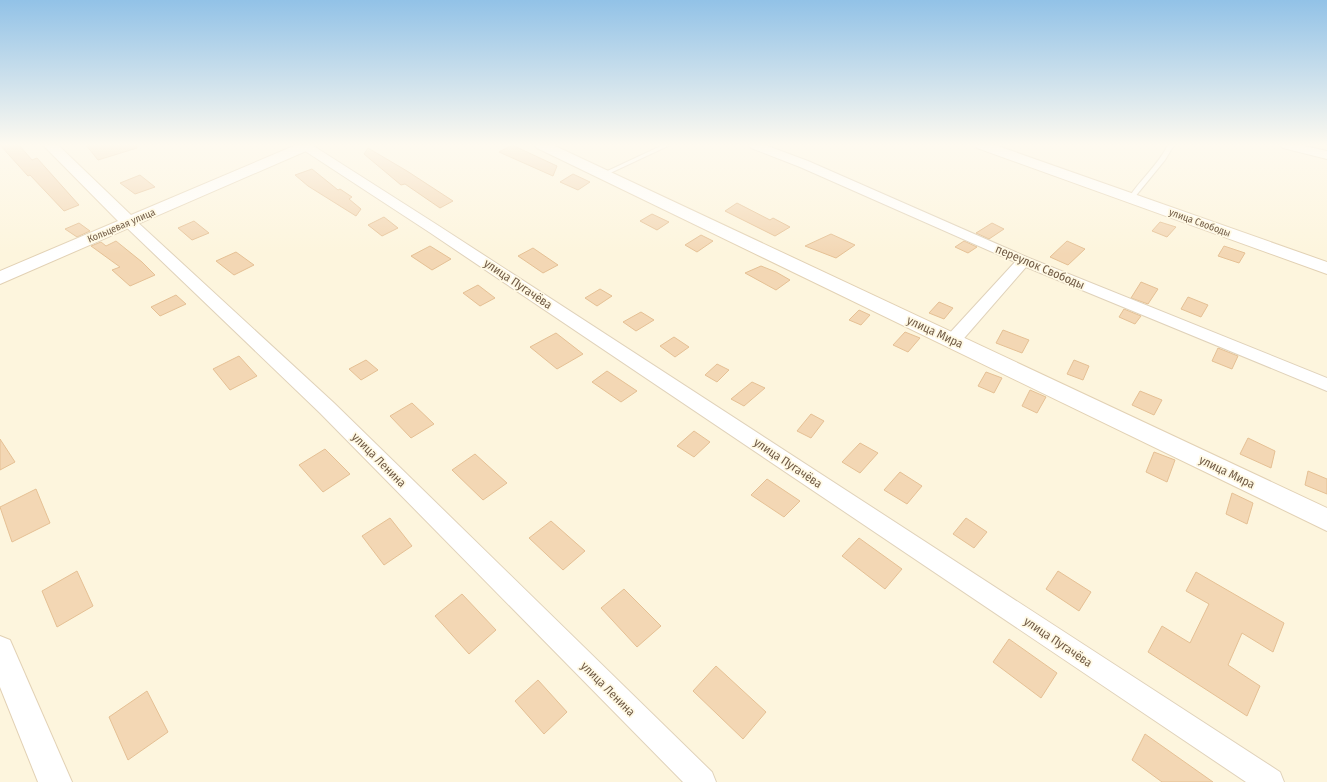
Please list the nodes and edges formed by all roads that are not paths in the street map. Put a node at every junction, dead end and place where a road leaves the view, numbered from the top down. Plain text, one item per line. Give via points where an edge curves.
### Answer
1 (87, 181) edge
2 (223, 181) edge
3 (362, 181) edge
4 (620, 181) edge
5 (844, 181) edge
6 (1087, 181) edge
7 (1143, 181) edge
8 (1132, 197) junction
9 (129, 222) junction
10 (1024, 261) junction
11 (1327, 268) edge
12 (0, 278) edge
13 (953, 340) junction
14 (1327, 385) edge
15 (1327, 520) edge
16 (0, 650) edge
17 (55, 782) edge
18 (702, 782) edge
19 (1270, 782) edge

1 - 9 street, улица Ленина
2 - 9 street, Кольцевая улица
3 - 19 street, улица Пугачёва
4 - 13 street, улица Мира
5 - 10 street, переулок Свободы
6 - 8 street, улица Свободы
7 - 8 lane
8 - 11 street, улица Свободы
9 - 12 street, Кольцевая улица
9 - 18 street, улица Ленина via 327,408
10 - 13 street
10 - 14 street, переулок Свободы
13 - 15 street, улица Мира
16 - 17 street

